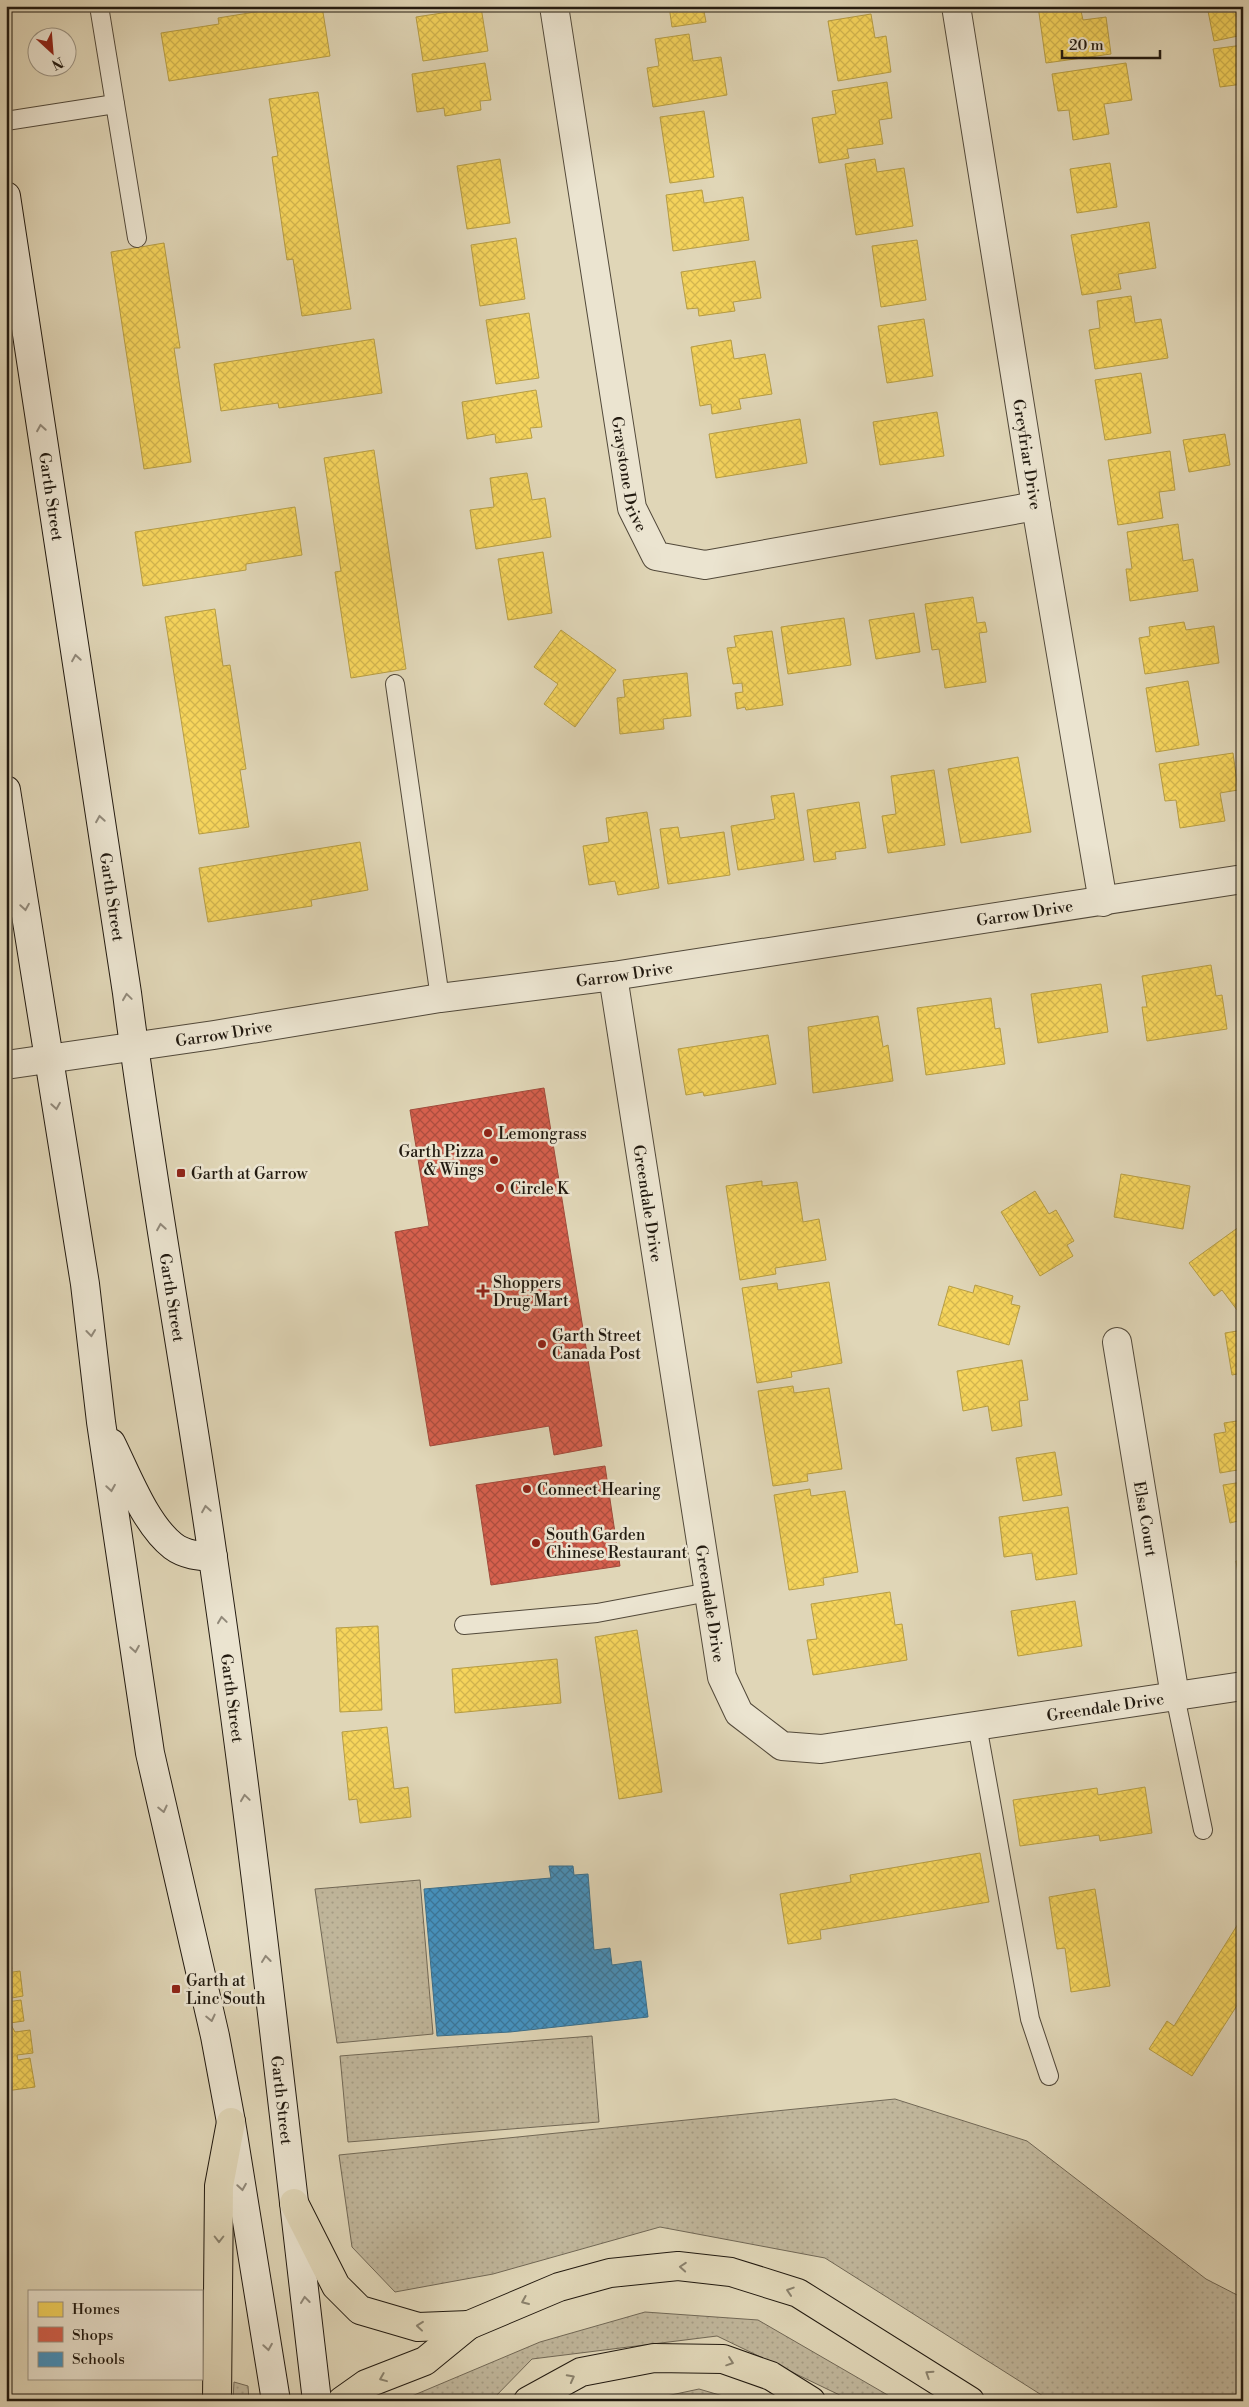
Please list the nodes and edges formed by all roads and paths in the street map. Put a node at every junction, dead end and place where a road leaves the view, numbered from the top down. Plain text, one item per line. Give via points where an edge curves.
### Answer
1 (99, 6) edge
2 (554, 6) edge
3 (956, 6) edge
4 (115, 104) junction
5 (6, 121) edge
6 (6, 196) edge
7 (137, 238) dead end
8 (1036, 506) junction
9 (394, 684) dead end
10 (6, 790) edge
11 (1243, 879) edge
12 (1103, 902) junction
13 (613, 976) junction
14 (440, 998) junction
15 (134, 1045) junction
16 (49, 1058) junction
17 (6, 1065) edge
18 (1117, 1342) dead end
19 (101, 1422) junction
20 (213, 1557) junction
21 (709, 1592) junction
22 (464, 1626) dead end
23 (1243, 1686) edge
24 (1175, 1696) junction
25 (977, 1724) junction
26 (1203, 1830) dead end
27 (1050, 2076) dead end
28 (231, 2122) junction
29 (294, 2203) junction
30 (469, 2325) junction
31 (217, 2401) edge
32 (276, 2401) edge
33 (317, 2401) edge
34 (342, 2401) edge
35 (528, 2401) edge
36 (811, 2401) edge
37 (970, 2401) edge

1 - 4 lane
2 - 8 street, Graystone Drive via 632,508 656,556 705,565
3 - 8 street, Greyfriar Drive
4 - 5 lane
4 - 7 lane
15 -> 6 street, Garth Street
8 - 12 street, Greyfriar Drive
9 - 14 lane
10 -> 16 street
11 - 12 street, Garrow Drive
12 - 13 street, Garrow Drive
13 - 14 street, Garrow Drive
13 - 21 street, Greendale Drive
14 - 15 street, Garrow Drive
15 - 16 street, Garrow Drive
20 -> 15 street, Garth Street
16 - 17 street, Garrow Drive
16 -> 19 street via 85,1284
18 - 24 street, Elsa Court
19 - 20 street via 151,1522 173,1546 192,1556
19 -> 28 street via 150,1753 215,2036
29 -> 20 street, Garth Street via 277,2043
21 - 22 lane via 597,1613
21 - 25 street, Greendale Drive via 722,1677 739,1713 782,1746 821,1749
23 - 24 street, Greendale Drive
24 - 25 street, Greendale Drive
24 - 26 lane
25 - 27 lane via 1030,2019
28 -> 31 highway via 219,2186
28 -> 32 street
30 -> 29 highway via 418,2327 360,2310 336,2286
33 -> 29 street, Garth Street
30 -> 34 highway via 425,2361 366,2384
37 -> 30 highway via 798,2293 731,2272 678,2266 610,2273 559,2287
35 -> 36 highway via 582,2372 654,2358 722,2359 771,2376

